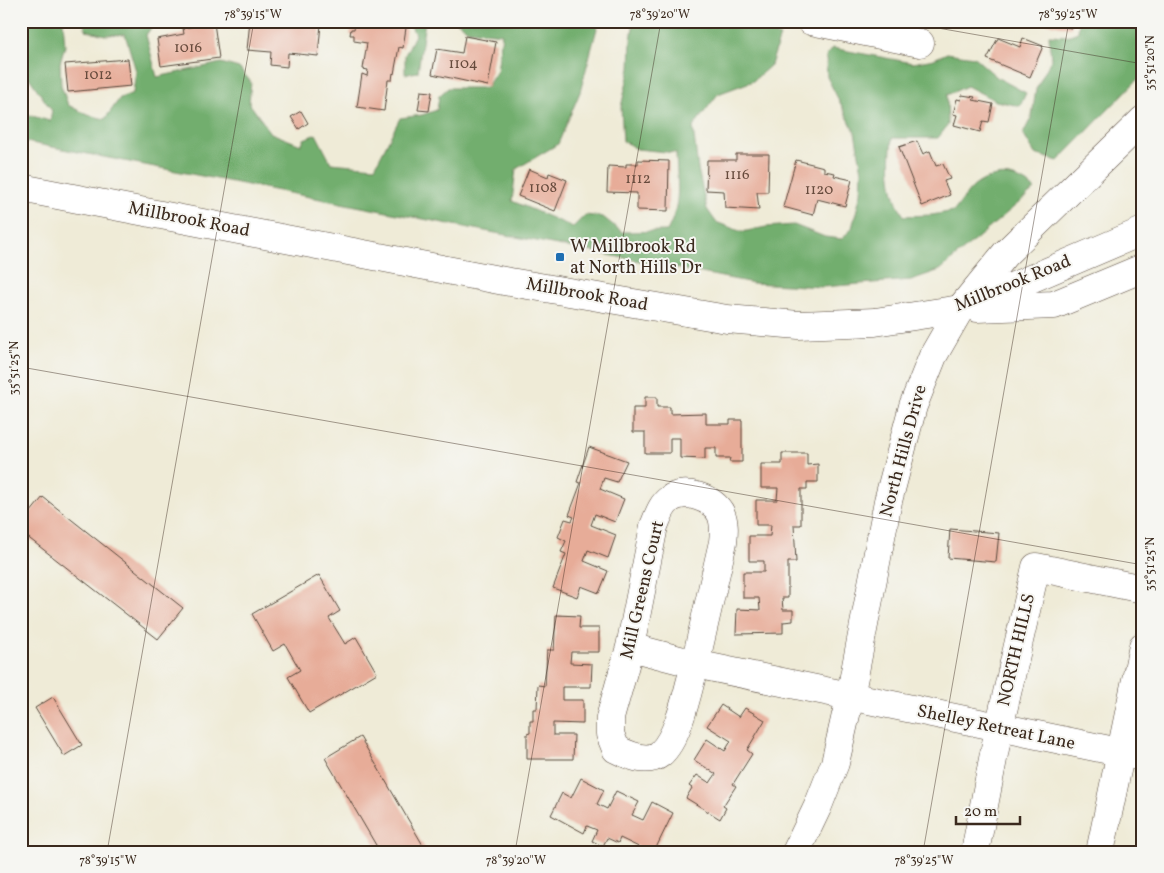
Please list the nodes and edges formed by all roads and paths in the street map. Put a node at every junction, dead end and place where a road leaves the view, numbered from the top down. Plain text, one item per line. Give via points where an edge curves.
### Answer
1 (811, 21) edge
2 (920, 43) dead end
3 (1143, 120) edge
4 (21, 188) edge
5 (1143, 231) edge
6 (1143, 268) edge
7 (960, 308) junction
8 (1143, 589) edge
9 (1143, 646) edge
10 (630, 647) junction
11 (695, 664) junction
12 (850, 697) junction
13 (999, 728) junction
14 (1132, 755) edge
15 (796, 852) edge
16 (976, 852) edge
17 (1100, 852) edge

1 - 2 main road
3 - 7 main road, North Hills Drive via 1005,254
4 - 7 main road, Millbrook Road via 504,281 728,319 799,325 875,322
5 - 7 main road, Millbrook Road
6 - 7 main road via 1054,305
7 - 12 main road, North Hills Drive via 933,356 904,436
8 - 13 main road, NORTH HILLS via 1036,567
9 - 14 main road
10 - 11 main road
10 - 11 main road, Mill Greens Court via 610,718 610,734 616,749 630,756 646,758 659,755 670,742
10 - 11 main road, Mill Greens Court via 654,526 661,510 670,499 683,493 698,496 721,513 724,542
11 - 12 main road
12 - 13 main road, Shelley Retreat Lane
12 - 15 main road, North Hills Drive via 835,763
13 - 14 main road, Shelley Retreat Lane
13 - 16 main road, NORTH HILLS
14 - 17 main road

